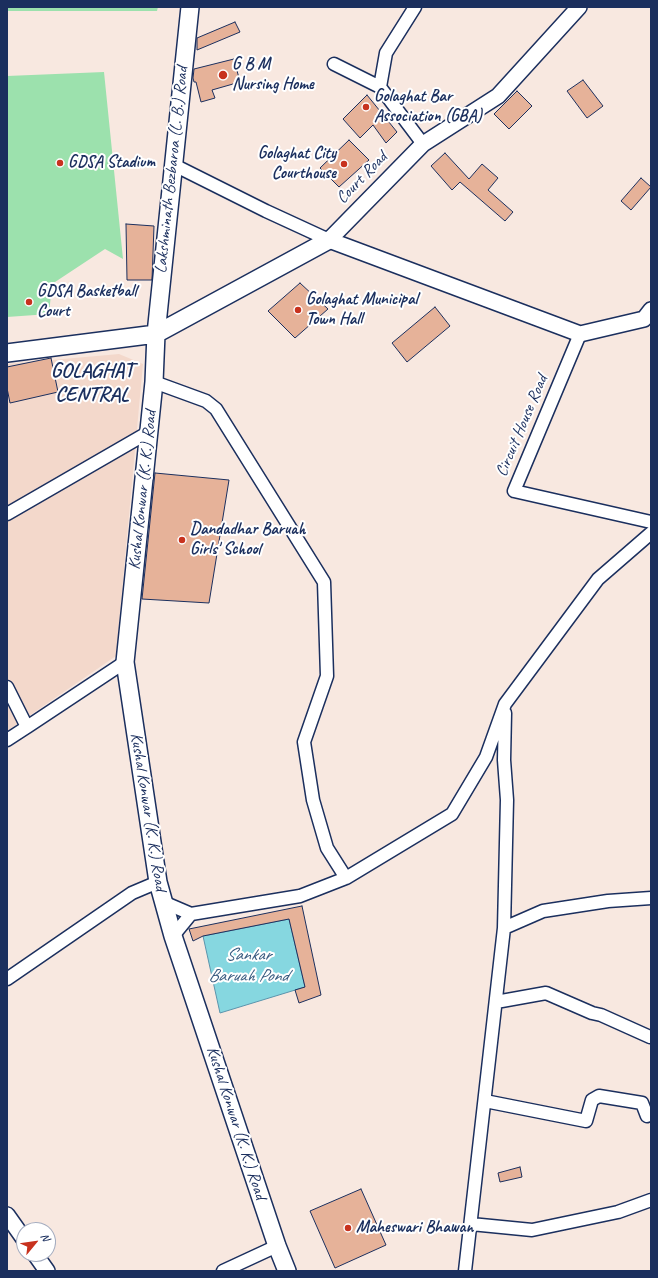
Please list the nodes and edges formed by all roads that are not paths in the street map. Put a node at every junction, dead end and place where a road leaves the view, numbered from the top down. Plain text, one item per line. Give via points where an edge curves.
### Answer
1 (190, 7) edge
2 (415, 7) edge
3 (578, 7) edge
4 (334, 64) dead end
5 (380, 87) junction
6 (423, 144) junction
7 (172, 164) junction
8 (329, 240) junction
9 (651, 310) edge
10 (156, 334) junction
11 (580, 334) junction
12 (7, 353) edge
13 (154, 382) junction
14 (149, 432) junction
15 (7, 514) edge
16 (651, 522) edge
17 (651, 533) edge
18 (125, 662) junction
19 (7, 687) edge
20 (505, 704) junction
21 (27, 727) junction
22 (7, 740) edge
23 (346, 878) junction
24 (158, 882) junction
25 (651, 898) edge
26 (163, 902) junction
27 (191, 914) junction
28 (504, 928) junction
29 (173, 936) junction
30 (7, 980) edge
31 (496, 1002) junction
32 (650, 1037) dead end
33 (485, 1101) junction
34 (647, 1116) dead end
35 (651, 1200) edge
36 (7, 1215) edge
37 (471, 1224) junction
38 (16, 1228) edge
39 (277, 1246) junction
40 (41, 1262) edge
41 (47, 1271) edge
42 (223, 1271) edge
43 (287, 1271) edge
44 (465, 1271) edge

1 - 7 main road, Lakshminath Bezbaroa (L. B.) Road
2 - 5 street via 386,53
3 - 6 street, Court Road via 498,96
4 - 5 street
5 - 6 street
6 - 8 street, Court Road
7 - 8 street
7 - 10 main road, Lakshminath Bezbaroa (L. B.) Road
8 - 10 main road
8 - 11 street
9 - 11 street via 644,319
10 - 12 main road
10 - 13 main road, Kushal Konwar (K. K.) Road
11 - 16 street, Circuit House Road via 514,491
13 - 14 main road, Kushal Konwar (K. K.) Road
13 - 23 street via 206,401 216,409 324,582 326,676 304,742 312,800 327,848
14 - 15 street
14 - 18 main road, Kushal Konwar (K. K.) Road
17 - 20 street via 598,579
18 - 21 street
18 - 24 main road, Kushal Konwar (K. K.) Road
19 - 21 street
20 - 23 street via 486,757 452,814
20 - 28 street via 504,760 507,800
21 - 22 street
23 - 27 street via 300,896
24 - 26 main road, Kushal Konwar (K. K.) Road
24 - 30 street via 132,893
25 - 28 street via 608,901 543,911
26 - 27 street
26 - 29 main road, Kushal Konwar (K. K.) Road
27 - 29 street
28 - 31 street
29 - 39 main road, Kushal Konwar (K. K.) Road
31 - 32 street via 546,993
31 - 33 street
33 - 34 street via 586,1121 592,1100 599,1096 642,1103
33 - 37 street
35 - 37 street via 618,1212 532,1230
36 - 38 street
37 - 44 street
39 - 42 street
39 - 43 main road, Kushal Konwar (K. K.) Road
40 - 41 street

